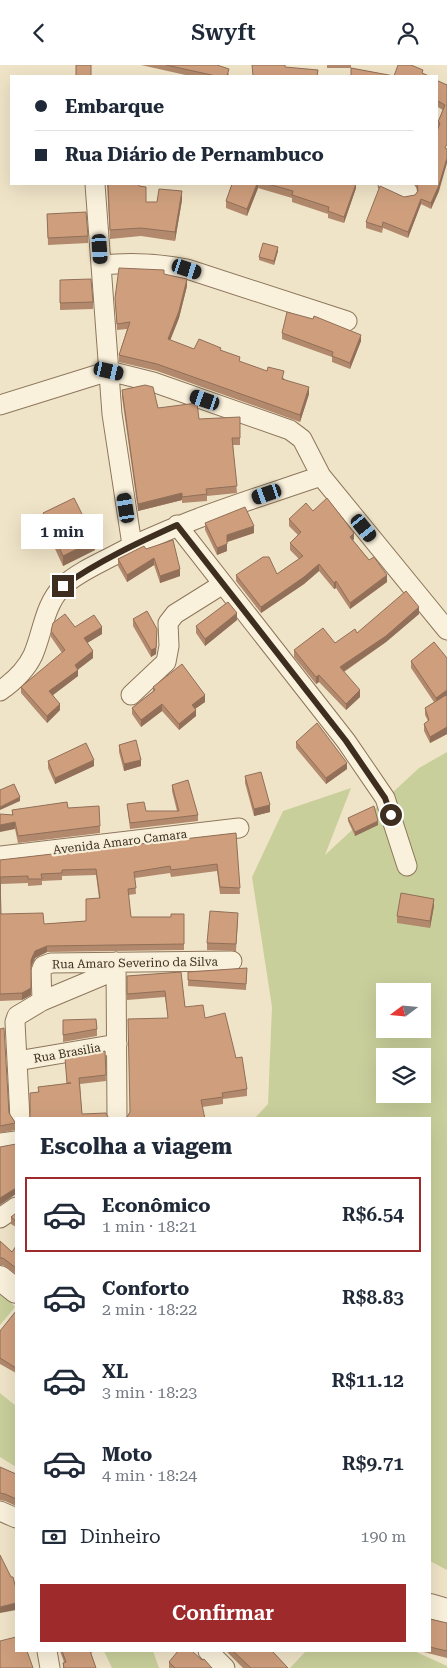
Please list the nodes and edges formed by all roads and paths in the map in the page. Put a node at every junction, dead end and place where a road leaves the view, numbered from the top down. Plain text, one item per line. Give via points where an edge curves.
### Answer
1 (95, 185) edge
2 (390, 185) edge
3 (408, 192) dead end
4 (101, 265) junction
5 (347, 321) dead end
6 (109, 371) junction
7 (0, 405) edge
8 (321, 476) junction
9 (177, 525) junction
10 (132, 545) junction
11 (224, 584) junction
12 (447, 630) edge
13 (0, 691) edge
14 (131, 695) dead end
15 (239, 828) dead end
16 (0, 856) edge
17 (407, 866) dead end
18 (232, 961) dead end
19 (116, 966) junction
20 (42, 1001) junction
21 (117, 1044) junction
22 (17, 1061) junction
23 (20, 1117) edge
24 (117, 1117) edge
25 (15, 1141) edge
26 (0, 1143) edge
27 (15, 1208) edge
28 (0, 1218) edge
29 (0, 1278) edge
30 (15, 1290) edge
31 (0, 1511) edge
32 (15, 1518) edge
33 (431, 1607) edge
34 (447, 1611) edge
35 (47, 1652) edge
36 (209, 1652) edge
37 (50, 1668) edge
38 (226, 1668) edge

1 - 4 street
2 - 3 street
4 - 5 street via 162,263
4 - 6 street
6 - 7 street
6 - 8 street via 153,382 290,430 302,439
6 - 10 street via 112,414
8 - 9 street
8 - 12 street
9 - 10 street
9 - 11 street
10 - 13 street via 63,586 46,612 32,656 15,679
11 - 14 street via 175,614 168,623 166,662
11 - 17 street via 346,741 385,798
15 - 16 street, Avenida Amaro Camara
18 - 19 street, Rua Amaro Severino da Silva
19 - 20 street, Rua Amaro Severino da Silva
19 - 20 street, Rua Amaro Severino da Silva via 46,964 41,971
19 - 21 street, Rua Brasilia
20 - 22 street, Rua Amaro Severino da Silva via 17,1015
21 - 22 street, Rua Brasilia
21 - 24 street, Rua Brasilia
22 - 23 street, Rua Amaro Severino da Silva
25 - 26 street
27 - 28 street
29 - 30 street
31 - 32 street
33 - 34 street
35 - 37 street
36 - 38 street

